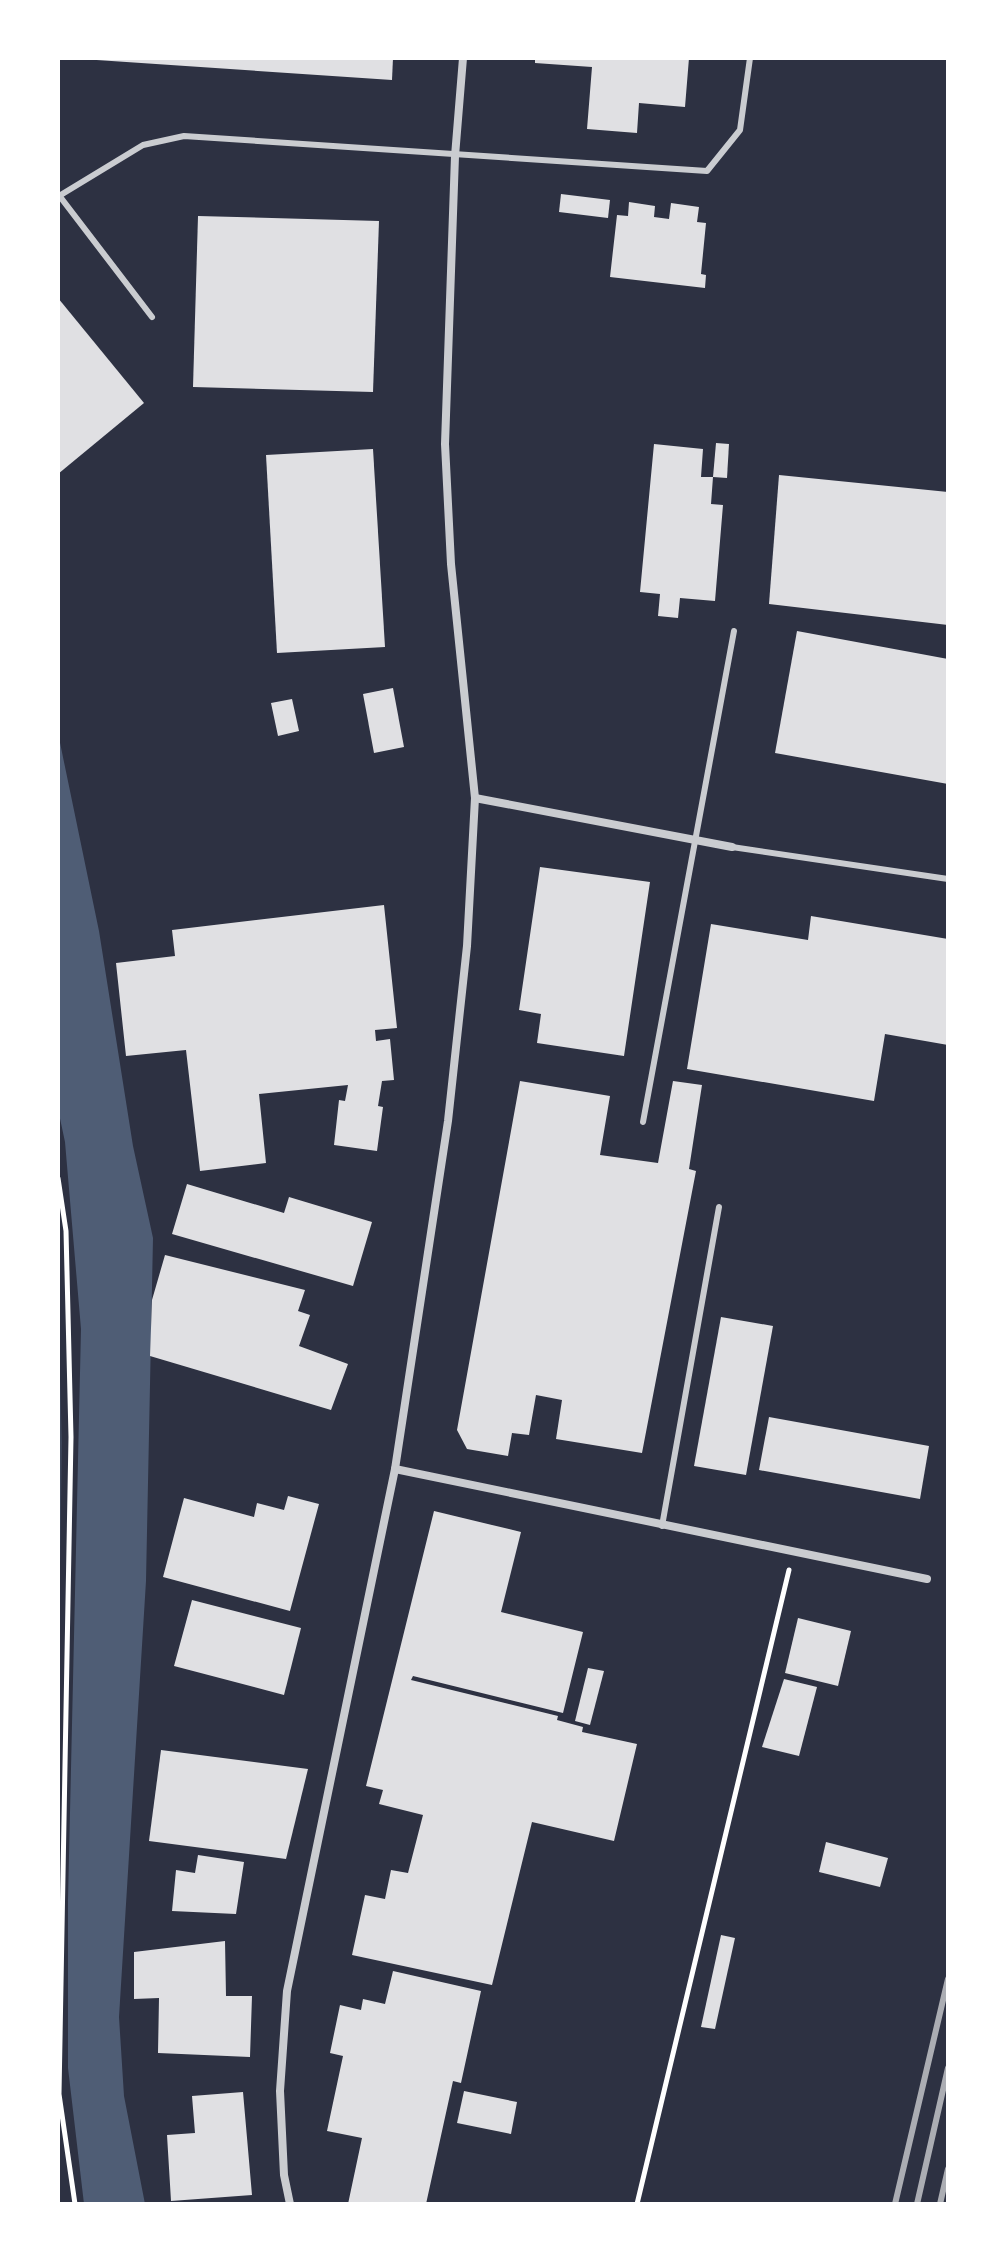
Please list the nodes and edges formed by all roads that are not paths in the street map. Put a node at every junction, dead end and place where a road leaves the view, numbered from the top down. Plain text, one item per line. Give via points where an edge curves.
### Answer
1 (463, 58) edge
2 (750, 58) edge
3 (455, 156) junction
4 (59, 195) edge
5 (152, 317) dead end
6 (734, 631) dead end
7 (475, 798) junction
8 (695, 840) junction
9 (732, 847) joint
10 (948, 879) edge
11 (643, 1122) dead end
12 (719, 1207) dead end
13 (395, 1469) junction
14 (662, 1526) junction
15 (927, 1579) dead end
16 (290, 2204) edge

1 - 3 street
2 - 3 lane via 740,130 707,171
3 - 4 lane via 184,136 143,145
3 - 7 street via 445,444 451,564
4 - 5 lane
6 - 8 lane
7 - 8 street
7 - 13 street via 467,946 448,1121
8 - 9 street
8 - 11 lane
9 - 10 lane
12 - 14 lane
13 - 14 street
13 - 16 street via 287,1991 280,2091
14 - 15 street

